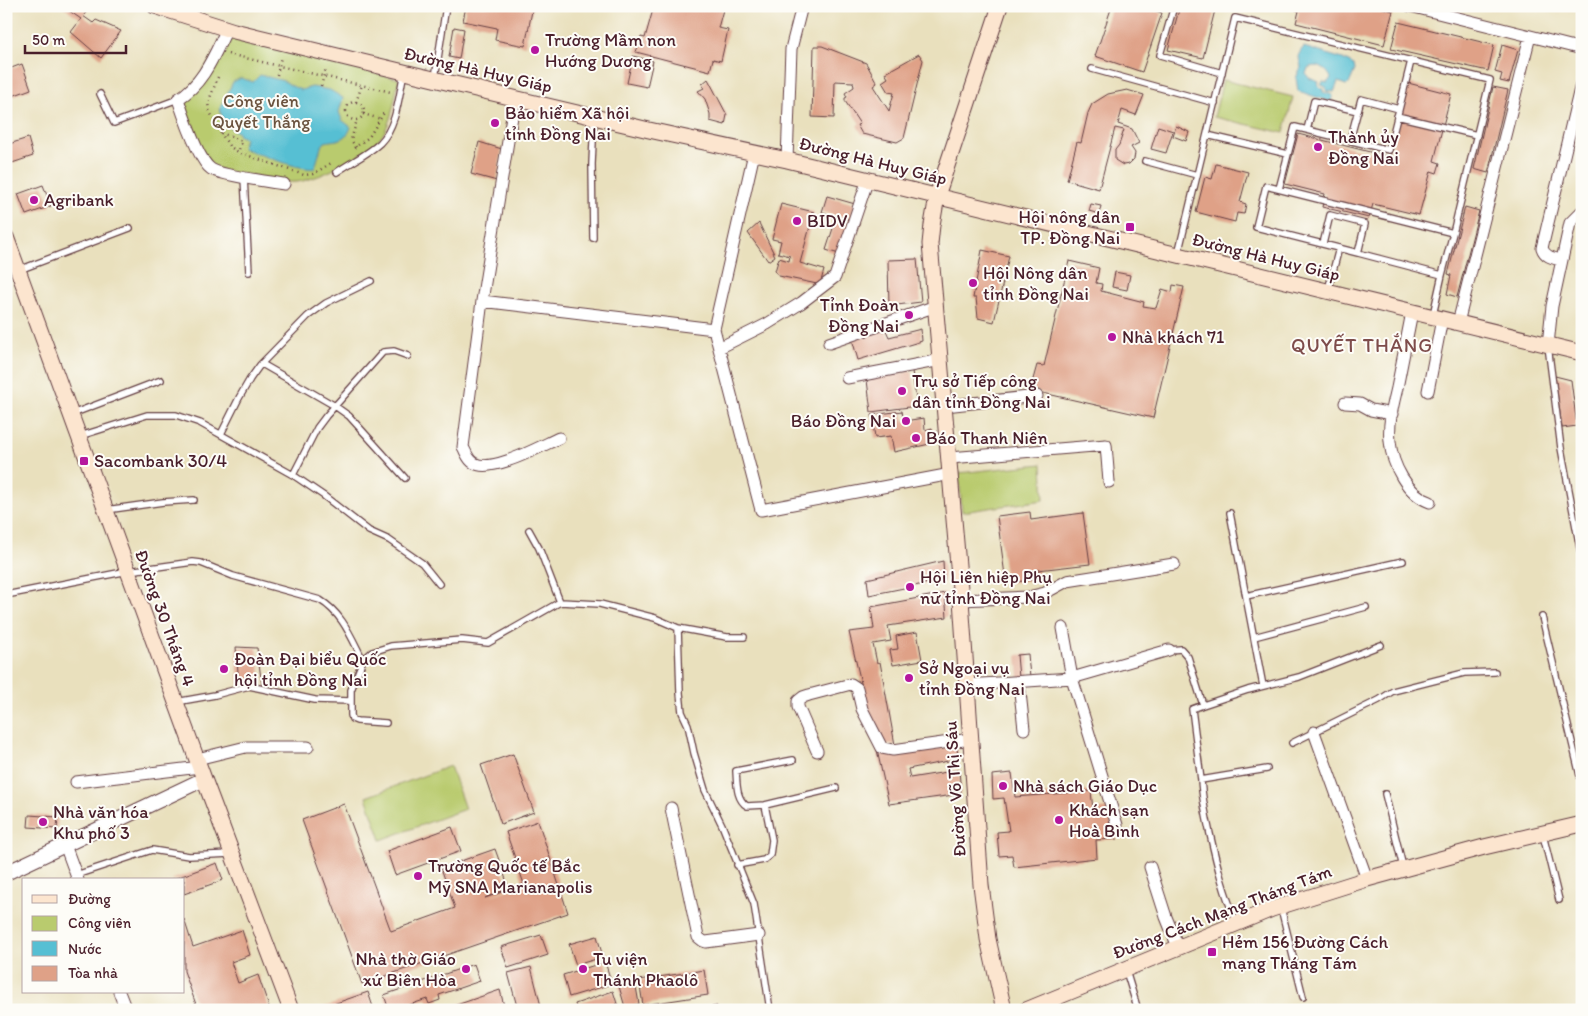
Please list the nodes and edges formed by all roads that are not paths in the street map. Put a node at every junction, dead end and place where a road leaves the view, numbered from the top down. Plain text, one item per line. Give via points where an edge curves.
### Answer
1 (155, 6) edge
2 (446, 6) edge
3 (802, 6) edge
4 (1000, 6) edge
5 (1174, 6) edge
6 (1410, 6) edge
7 (175, 10) edge
8 (227, 29) junction
9 (1530, 36) junction
10 (1582, 49) edge
11 (1411, 61) junction
12 (1092, 69) dead end
13 (404, 72) junction
14 (1222, 73) junction
15 (435, 80) junction
16 (1582, 80) edge
17 (100, 94) dead end
18 (516, 98) junction
19 (178, 99) junction
20 (1215, 103) junction
21 (1399, 109) junction
22 (1358, 111) junction
23 (1397, 116) junction
24 (594, 117) junction
25 (1307, 130) junction
26 (1207, 135) junction
27 (1477, 135) junction
28 (1350, 140) junction
29 (754, 153) junction
30 (1288, 154) junction
31 (787, 160) junction
32 (1145, 161) dead end
33 (336, 172) dead end
34 (1197, 175) junction
35 (244, 177) junction
36 (868, 179) junction
37 (284, 184) dead end
38 (1279, 189) junction
39 (937, 196) junction
40 (1350, 207) junction
41 (1581, 213) edge
42 (1549, 217) junction
43 (1348, 219) junction
44 (1570, 222) junction
45 (130, 228) dead end
46 (1453, 233) junction
47 (6, 237) edge
48 (593, 238) dead end
49 (1323, 244) junction
50 (1339, 248) junction
51 (1358, 253) junction
52 (1178, 255) junction
53 (1561, 260) junction
54 (19, 270) junction
55 (249, 272) dead end
56 (1442, 275) junction
57 (370, 281) dead end
58 (1328, 291) junction
59 (482, 301) junction
60 (936, 306) junction
61 (1412, 312) junction
62 (1437, 318) junction
63 (1458, 324) junction
64 (714, 329) junction
65 (829, 343) dead end
66 (1548, 345) junction
67 (719, 348) junction
68 (1582, 354) edge
69 (408, 356) dead end
70 (941, 360) junction
71 (262, 364) junction
72 (847, 378) dead end
73 (160, 380) dead end
74 (1428, 391) dead end
75 (1037, 396) dead end
76 (1345, 403) dead end
77 (335, 406) junction
78 (945, 406) junction
79 (72, 414) junction
80 (1392, 414) junction
81 (221, 434) junction
82 (80, 436) junction
83 (559, 438) dead end
84 (950, 458) junction
85 (951, 474) junction
86 (293, 475) junction
87 (404, 478) dead end
88 (1109, 482) dead end
89 (194, 500) dead end
90 (1430, 502) dead end
91 (106, 510) junction
92 (1230, 513) dead end
93 (529, 530) dead end
94 (1582, 557) edge
95 (1403, 561) dead end
96 (1174, 564) dead end
97 (128, 571) junction
98 (439, 584) dead end
99 (6, 595) edge
100 (1246, 596) junction
101 (961, 600) junction
102 (560, 602) junction
103 (1366, 607) dead end
104 (1542, 617) dead end
105 (678, 628) junction
106 (1063, 628) dead end
107 (744, 637) dead end
108 (1254, 637) junction
109 (1381, 645) dead end
110 (1169, 650) joint
111 (363, 660) junction
112 (1496, 672) dead end
113 (1072, 678) junction
114 (1019, 683) junction
115 (967, 686) junction
116 (1263, 686) junction
117 (351, 701) junction
118 (176, 702) junction
119 (1203, 705) junction
120 (386, 723) dead end
121 (1024, 730) dead end
122 (1314, 732) junction
123 (971, 739) junction
124 (1292, 742) dead end
125 (308, 747) dead end
126 (817, 751) dead end
127 (793, 760) dead end
128 (200, 768) junction
129 (1267, 769) dead end
130 (1201, 780) junction
131 (76, 782) dead end
132 (1582, 784) edge
133 (836, 788) dead end
134 (1385, 794) dead end
135 (765, 805) junction
136 (671, 808) dead end
137 (1582, 824) edge
138 (1117, 825) dead end
139 (1543, 833) junction
140 (65, 845) junction
141 (232, 854) junction
142 (738, 866) junction
143 (1150, 867) dead end
144 (1404, 869) junction
145 (6, 873) edge
146 (77, 877) edge
147 (1367, 879) junction
148 (1559, 900) dead end
149 (1281, 906) junction
150 (1237, 923) junction
151 (758, 935) junction
152 (1178, 947) junction
153 (1125, 969) junction
154 (120, 994) edge
155 (1303, 997) dead end
156 (126, 1010) edge
157 (291, 1010) edge
158 (770, 1010) edge
159 (1004, 1010) edge
160 (1026, 1010) edge
161 (1138, 1010) edge

1 - 7 main road, Đường Hà Huy Giáp
2 - 15 lane
3 - 31 street via 791,49
4 - 39 main road, Đường Võ Thị Sáu
5 - 14 lane via 1160,55
6 - 9 street
7 - 8 main road, Đường Hà Huy Giáp
8 - 13 main road, Đường Hà Huy Giáp
8 - 19 street via 201,80
9 - 10 street
9 - 63 street
11 - 14 lane via 1235,18
11 - 21 lane
11 - 27 lane via 1490,80
12 - 20 lane
13 - 15 main road, Đường Hà Huy Giáp
13 - 33 lane via 385,137
14 - 20 lane
15 - 18 main road, Đường Hà Huy Giáp
16 - 42 street
17 - 19 lane via 114,123
18 - 24 main road, Đường Hà Huy Giáp
18 - 59 street
19 - 35 street via 207,166
20 - 26 lane
21 - 22 lane via 1361,99
21 - 23 lane
22 - 25 lane via 1314,101
22 - 28 lane
23 - 27 lane
23 - 28 lane via 1389,150
24 - 29 main road, Đường Hà Huy Giáp
24 - 48 lane
25 - 28 lane
25 - 30 lane via 1295,127
26 - 30 lane
26 - 34 lane
27 - 46 lane
29 - 31 main road, Đường Hà Huy Giáp
29 - 64 street
30 - 38 lane
31 - 36 main road, Đường Hà Huy Giáp
32 - 34 lane
34 - 52 lane
35 - 37 street
35 - 55 lane
36 - 39 main road, Đường Hà Huy Giáp
36 - 67 street via 835,277 767,324
38 - 40 lane
38 - 49 lane via 1266,186 1256,227
39 - 52 main road, Đường Hà Huy Giáp
39 - 60 main road, Đường Võ Thị Sáu via 930,236
40 - 43 lane
40 - 46 lane
41 - 44 street
42 - 44 street
42 - 53 street via 1542,248 1550,257
43 - 49 lane via 1330,215
43 - 51 lane via 1365,224
44 - 53 street
45 - 54 lane
46 - 56 lane
47 - 54 main road, Đường 30 Tháng 4
49 - 50 lane
50 - 51 lane
50 - 58 lane
51 - 56 lane
52 - 58 main road, Đường Hà Huy Giáp
53 - 66 street
54 - 79 main road, Đường 30 Tháng 4
56 - 62 lane
57 - 71 lane via 317,308
58 - 61 main road, Đường Hà Huy Giáp
59 - 64 street
59 - 83 street via 463,446 467,455 475,464 485,467
60 - 65 street
60 - 70 main road, Đường Võ Thị Sáu
61 - 62 main road, Đường Hà Huy Giáp
61 - 80 street
62 - 63 main road, Đường Hà Huy Giáp
62 - 74 street
63 - 66 main road, Đường Hà Huy Giáp
64 - 67 street
66 - 68 main road, Đường Hà Huy Giáp
66 - 94 lane via 1561,448
67 - 85 street via 761,510
69 - 77 lane via 394,351 383,352
70 - 72 street
70 - 78 main road, Đường Võ Thị Sáu
71 - 77 lane
71 - 81 lane via 250,379
73 - 79 lane
75 - 78 street
76 - 80 street
77 - 86 lane via 317,428
77 - 87 lane via 349,416
78 - 84 main road, Đường Võ Thị Sáu
79 - 82 main road, Đường 30 Tháng 4
80 - 90 street via 1389,440 1397,468 1412,490
81 - 82 lane via 186,417 163,414 147,415
81 - 86 lane
82 - 91 main road, Đường 30 Tháng 4
84 - 85 main road, Đường Võ Thị Sáu
84 - 88 street via 1106,445
85 - 101 main road, Đường Võ Thị Sáu
86 - 98 lane via 369,531 389,540 422,563
89 - 91 lane
91 - 97 main road, Đường 30 Tháng 4
92 - 100 lane
93 - 102 lane
95 - 100 lane
96 - 101 street via 1067,582 1028,597
97 - 99 lane
97 - 111 lane via 201,563 233,576 320,600 339,616
97 - 118 main road, Đường 30 Tháng 4
100 - 108 lane
101 - 115 main road, Đường Võ Thị Sáu
102 - 105 lane via 586,602 621,608
102 - 111 lane via 488,643 462,640 391,646 372,652
103 - 108 lane
104 - 132 lane
105 - 107 lane
105 - 142 lane via 682,712 700,777
106 - 113 street
108 - 116 lane
109 - 116 lane via 1299,677
110 - 113 street
110 - 119 lane via 1181,648 1188,657
111 - 117 lane via 351,690
112 - 122 lane via 1464,673 1393,691
113 - 114 street
113 - 138 street
114 - 115 street
114 - 121 street
115 - 123 main road, Đường Võ Thị Sáu
116 - 119 lane
117 - 118 lane via 315,700 248,686
117 - 120 lane via 352,719
118 - 128 main road, Đường 30 Tháng 4
119 - 130 lane via 1192,709
122 - 124 lane
122 - 147 street
123 - 126 street via 893,750 882,748 862,709 857,688 851,684 809,694 798,701
123 - 159 main road, Đường Võ Thị Sáu via 985,919
125 - 128 street via 246,747
127 - 135 lane via 736,771 742,803 747,806
128 - 131 street
128 - 140 street
128 - 141 main road, Đường 30 Tháng 4
129 - 130 lane
130 - 150 lane via 1225,896
133 - 135 lane
134 - 144 lane
135 - 142 lane via 772,840 770,855 764,860
136 - 151 street via 698,938 706,942
137 - 139 main road, Đường Cách Mạng Tháng Tám
139 - 144 main road, Đường Cách Mạng Tháng Tám
139 - 148 lane
140 - 145 street
140 - 146 street
141 - 146 lane via 189,856 152,850
141 - 157 main road, Đường 30 Tháng 4
142 - 151 lane via 754,904
143 - 152 street
144 - 147 main road, Đường Cách Mạng Tháng Tám
147 - 149 main road, Đường Cách Mạng Tháng Tám
149 - 150 main road, Đường Cách Mạng Tháng Tám
149 - 155 lane
150 - 152 main road, Đường Cách Mạng Tháng Tám
151 - 158 lane
152 - 153 main road, Đường Cách Mạng Tháng Tám
153 - 160 main road, Đường Cách Mạng Tháng Tám
153 - 161 lane
154 - 156 street

